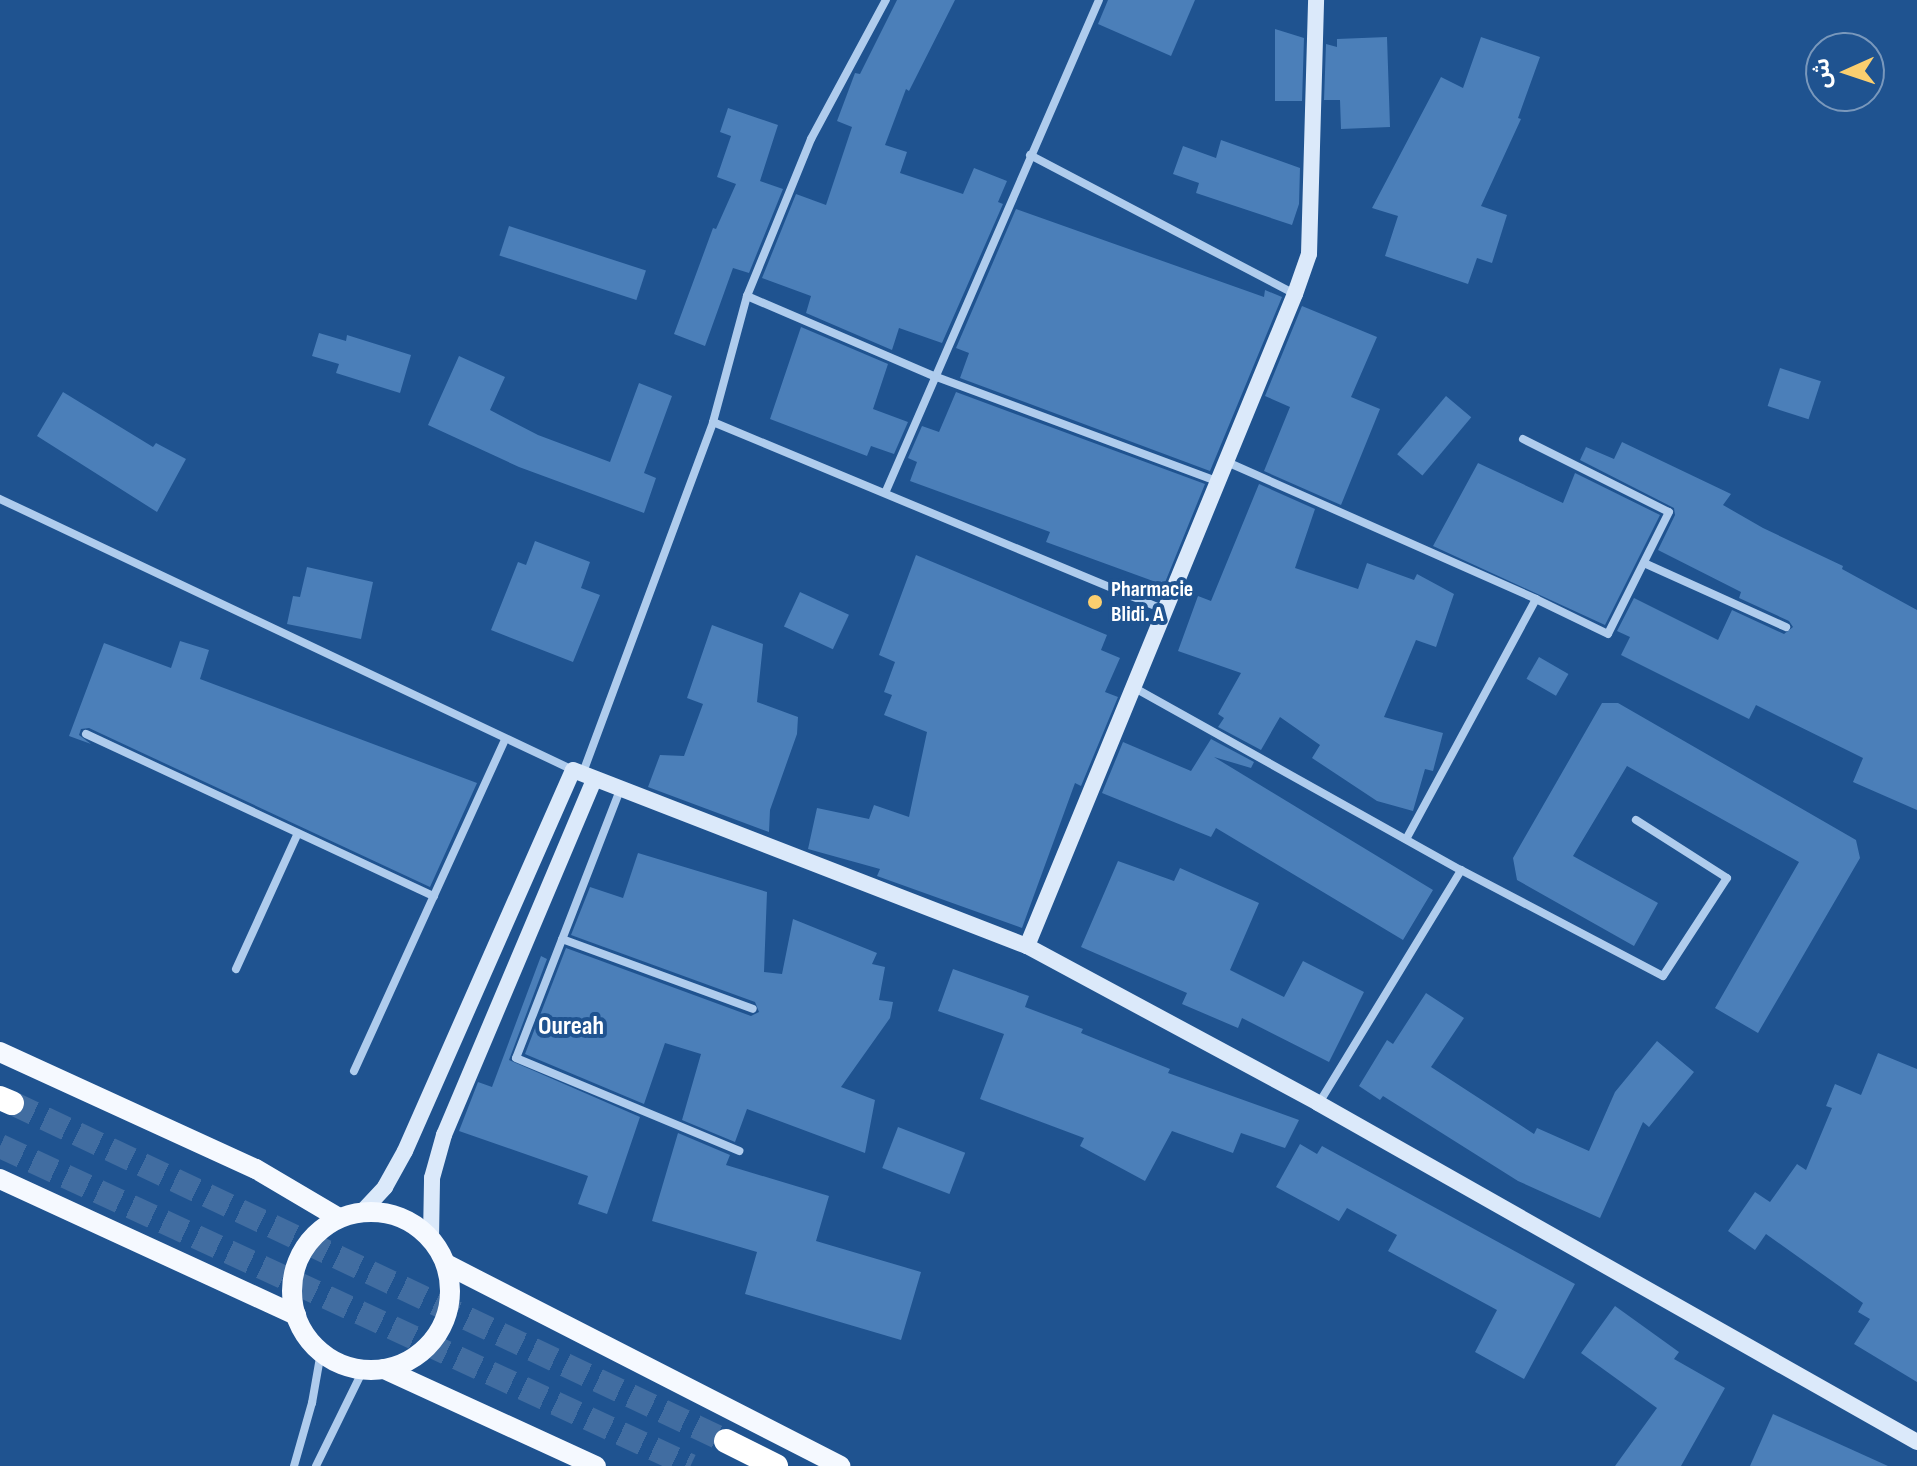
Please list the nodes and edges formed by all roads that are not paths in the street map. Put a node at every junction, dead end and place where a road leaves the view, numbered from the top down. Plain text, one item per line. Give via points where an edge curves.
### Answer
1 (886, 0) edge
2 (1099, 0) edge
3 (1316, 0) edge
4 (1030, 155) junction
5 (1295, 294) junction
6 (747, 296) junction
7 (934, 376) junction
8 (713, 422) junction
9 (1523, 439) dead end
10 (1227, 462) junction
11 (1218, 481) junction
12 (886, 491) junction
13 (0, 499) edge
14 (1644, 563) junction
15 (1536, 599) junction
16 (1165, 610) junction
17 (1786, 627) dead end
18 (1133, 687) junction
19 (86, 734) dead end
20 (505, 739) junction
21 (583, 775) junction
22 (620, 790) junction
23 (1636, 820) dead end
24 (298, 833) junction
25 (1406, 839) junction
26 (1461, 870) junction
27 (434, 896) junction
28 (562, 939) junction
29 (1027, 946) junction
30 (236, 969) dead end
31 (753, 1009) dead end
32 (0, 1052) edge
33 (354, 1071) dead end
34 (1318, 1103) junction
35 (739, 1151) dead end
36 (0, 1179) edge
37 (362, 1212) junction
38 (339, 1218) junction
39 (431, 1238) junction
40 (446, 1264) junction
41 (296, 1315) junction
42 (321, 1352) junction
43 (374, 1369) junction
44 (726, 1441) tunnel mouth
45 (1917, 1442) edge
46 (294, 1466) edge
47 (316, 1466) edge
48 (596, 1466) edge
49 (776, 1466) edge
50 (840, 1466) edge

1 - 6 street via 811,139
2 - 4 street
3 - 5 main road via 1309,254
4 - 5 street
4 - 7 street
5 - 10 main road
6 - 7 street
6 - 8 street
7 - 11 street
7 - 12 street
8 - 12 street
8 - 21 street
9 - 14 street via 1669,512
10 - 11 main road
10 - 15 street
11 - 16 main road
12 - 16 street
13 - 20 street
14 - 15 street via 1608,634
14 - 17 street
15 - 25 street
16 - 18 main road
18 - 25 street
18 - 29 main road
19 - 24 street
20 - 21 street
20 - 27 street
21 - 22 main road
21 - 37 main road via 405,1151 385,1187
21 - 39 main road via 444,1135 432,1178
22 - 28 street
22 - 29 main road
23 - 26 street via 1727,878 1663,976
24 - 27 street
24 - 30 street
25 - 26 street
26 - 34 street
27 - 33 street
28 - 31 street
28 - 35 street via 516,1058
29 - 34 main road
32 - 38 main road via 256,1169
34 - 45 main road
36 - 41 main road
37 - 38 main road
37 - 39 main road via 387,1213 411,1222
38 - 41 main road via 320,1230 295,1269
39 - 40 main road
40 - 43 main road via 449,1303 434,1340 403,1363
40 - 50 main road
41 - 42 main road
42 - 43 main road via 334,1361
42 - 46 street
43 - 47 street
43 - 48 main road
44 - 49 highway

